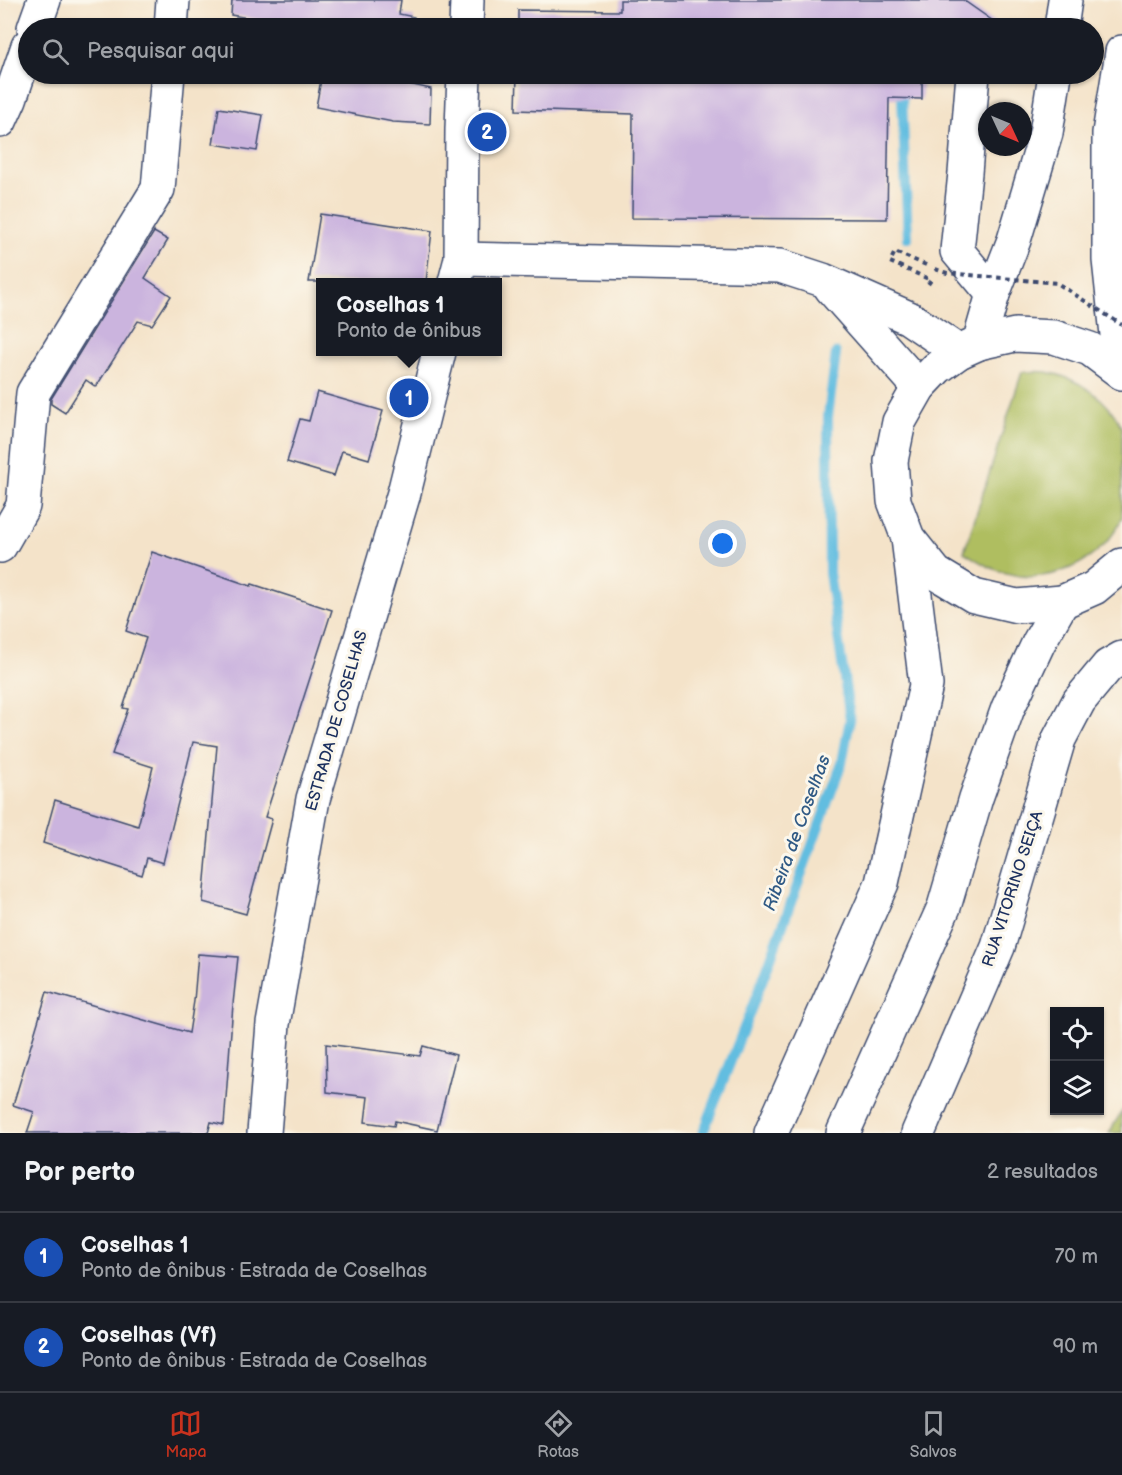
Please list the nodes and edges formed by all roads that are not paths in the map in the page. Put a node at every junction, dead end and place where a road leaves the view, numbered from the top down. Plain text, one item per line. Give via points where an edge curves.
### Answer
1 (44, 0) edge
2 (173, 0) edge
3 (467, 0) edge
4 (1065, 0) edge
5 (38, 18) edge
6 (172, 18) edge
7 (466, 18) edge
8 (1062, 18) edge
9 (1122, 52) edge
10 (18, 75) edge
11 (167, 84) edge
12 (464, 84) edge
13 (972, 84) edge
14 (1053, 84) edge
15 (0, 121) edge
16 (458, 271) edge
17 (824, 280) junction
18 (993, 294) junction
19 (969, 348) junction
20 (438, 356) edge
21 (1121, 372) edge
22 (919, 387) junction
23 (908, 538) junction
24 (0, 546) edge
25 (1122, 566) edge
26 (1108, 585) edge
27 (1062, 602) junction
28 (1122, 658) edge
29 (264, 1133) edge
30 (771, 1133) edge
31 (843, 1133) edge
32 (918, 1133) edge

1 - 5 main road
2 - 6 main road
3 - 7 main road
4 - 8 main road
9 - 21 main road via 1109,133 1109,260
10 - 15 main road
11 - 24 main road via 158,189 33,393 23,506
12 - 16 main road
13 - 18 main road via 957,251
14 - 18 main road via 1046,133 1014,240
16 - 17 main road via 780,266
17 - 19 main road
17 - 22 main road
18 - 19 main road
19 - 21 main road via 1016,334 1054,337 1090,349
19 - 22 main road via 937,368
20 - 29 main road, ESTRADA DE COSELHAS via 404,494 312,799 273,1024
22 - 23 main road via 899,422 891,461 894,501
23 - 27 main road via 936,573 974,596 1017,606
23 - 30 main road via 926,685 882,883
25 - 26 main road
26 - 27 main road
27 - 31 main road via 1008,708 944,907
28 - 32 main road, RUA VITORINO SEIÇA via 1108,666 1079,701 1059,739 998,947

